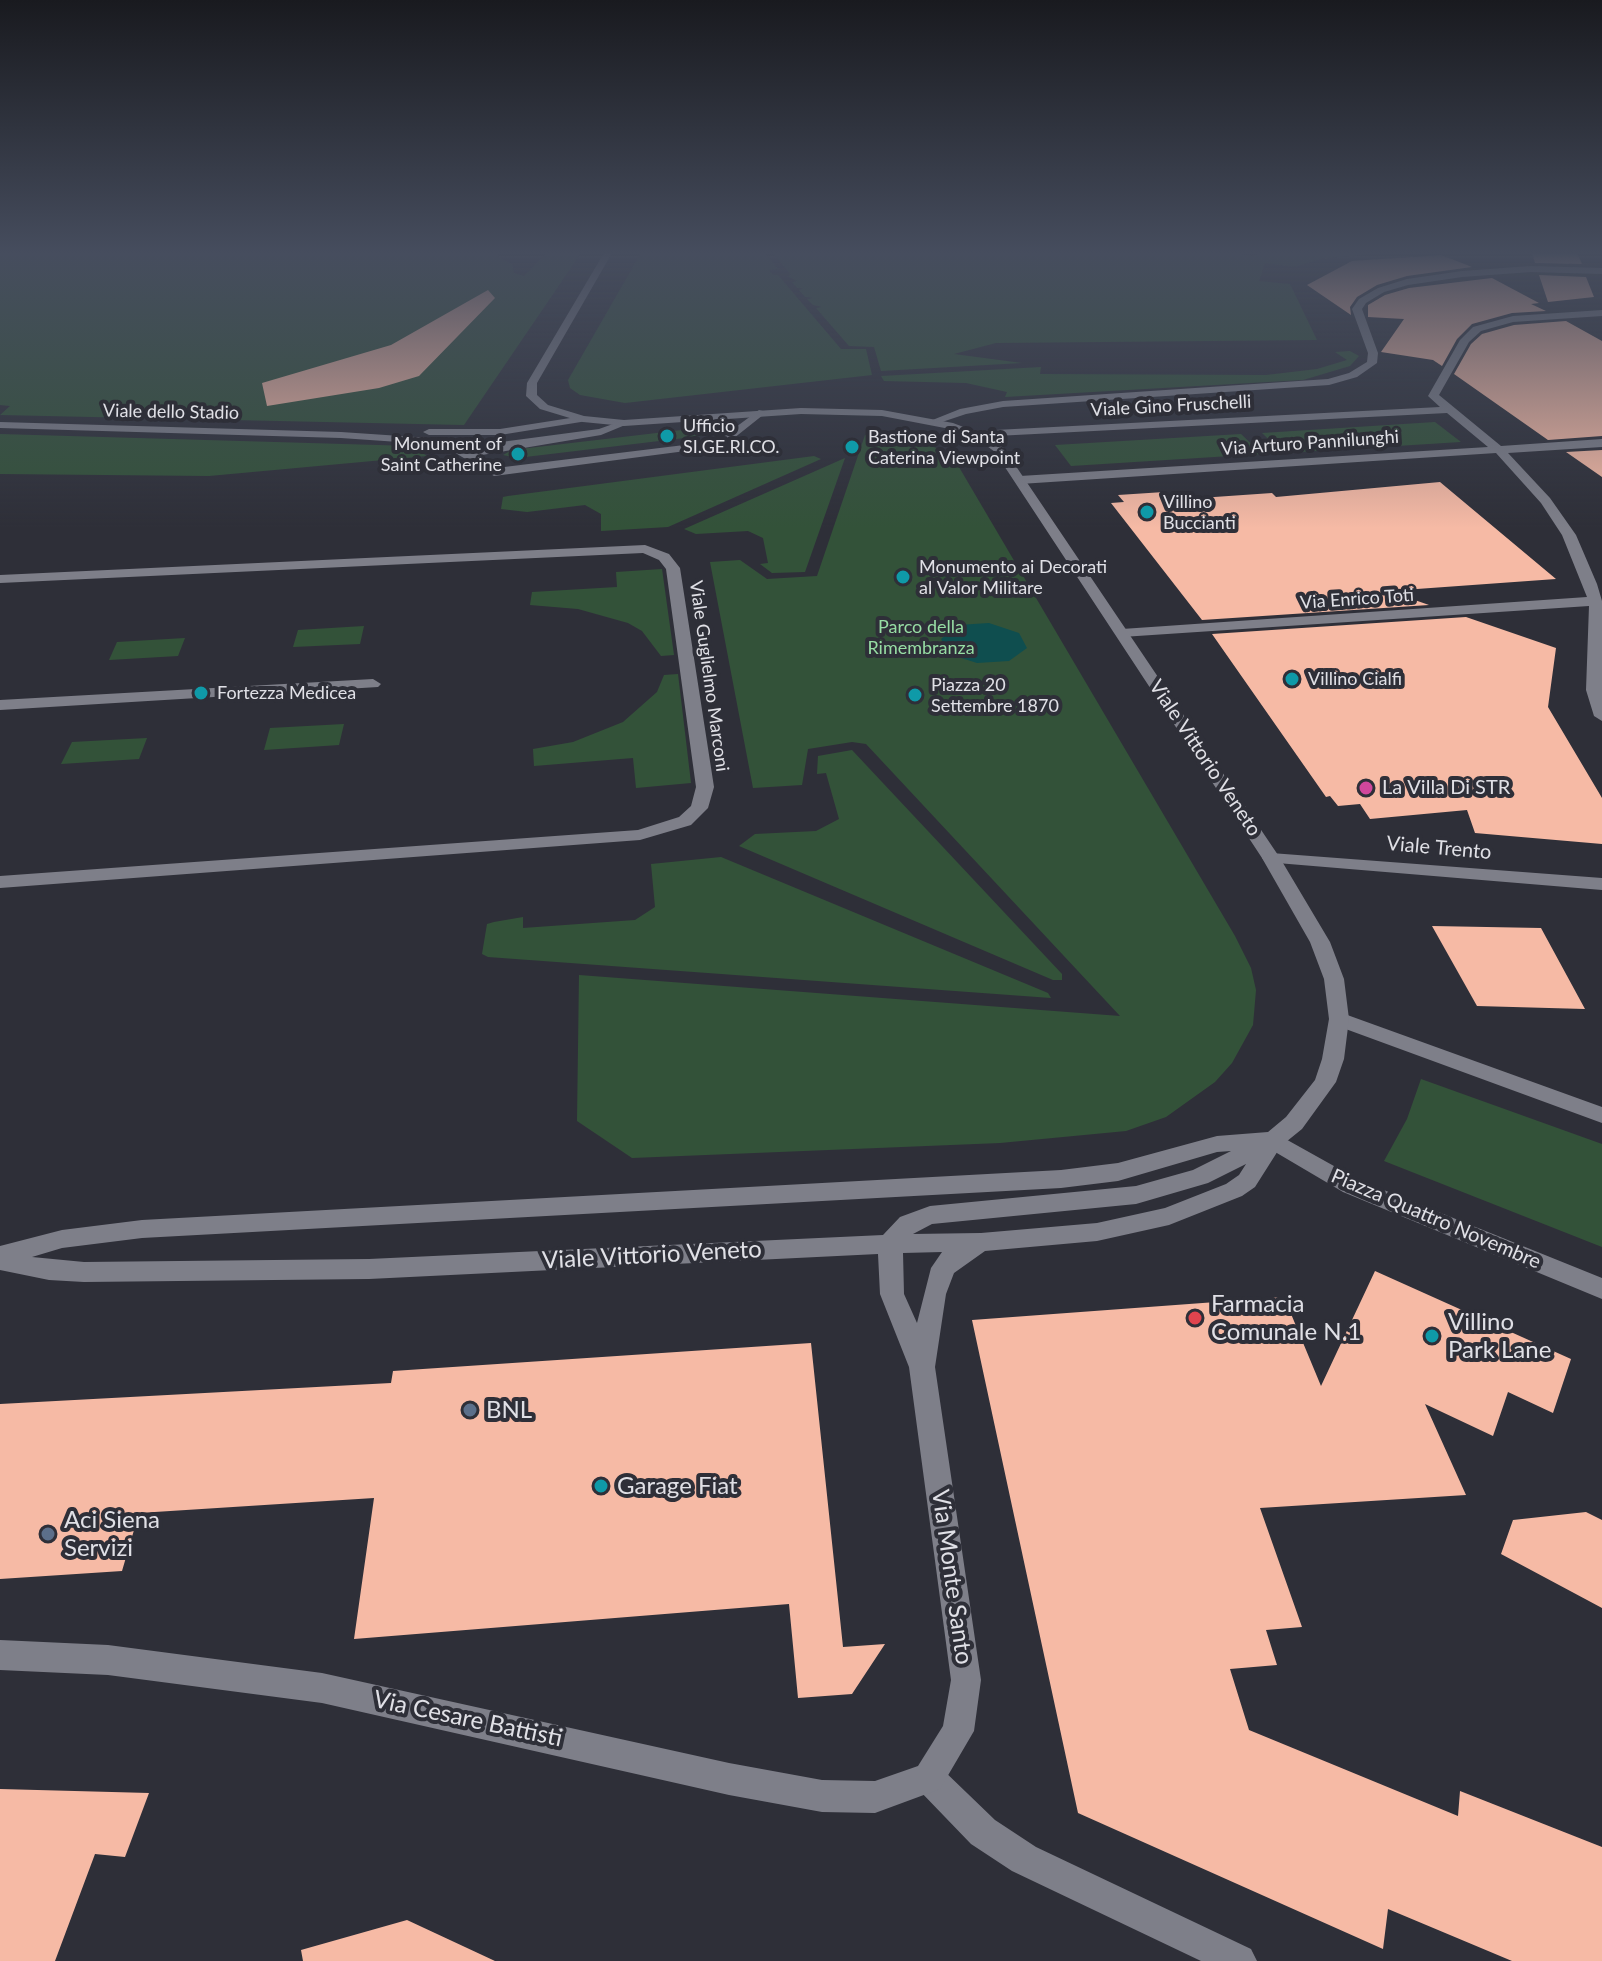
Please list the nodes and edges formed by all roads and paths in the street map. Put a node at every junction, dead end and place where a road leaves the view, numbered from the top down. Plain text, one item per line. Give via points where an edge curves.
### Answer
1 (556, 345) edge
2 (1370, 345) edge
3 (1465, 345) edge
4 (1449, 410) junction
5 (759, 413) junction
6 (741, 414) junction
7 (583, 419) junction
8 (936, 421) junction
9 (624, 423) junction
10 (0, 425) edge
11 (976, 434) junction
12 (341, 435) junction
13 (1602, 443) edge
14 (692, 448) junction
15 (1499, 450) junction
16 (466, 455) junction
17 (1020, 480) junction
18 (0, 579) edge
19 (1595, 601) junction
20 (1122, 633) junction
21 (373, 684) dead end
22 (0, 705) edge
23 (1602, 716) edge
24 (1271, 858) junction
25 (0, 882) edge
26 (1602, 884) edge
27 (1339, 1019) junction
28 (1602, 1115) edge
29 (1273, 1140) junction
30 (981, 1242) junction
31 (890, 1243) junction
32 (0, 1258) edge
33 (1602, 1289) edge
34 (922, 1367) junction
35 (0, 1655) edge
36 (929, 1778) junction
37 (1239, 1961) edge

1 - 7 street via 530,391 544,407
2 - 8 street via 1372,363 1329,382 1003,404
3 - 4 street via 1433,391
4 - 11 street, Viale Gino Fruschelli
4 - 15 street
5 - 6 street
5 - 8 street via 849,411
5 - 14 street via 720,444
6 - 9 street
6 - 14 street
7 - 9 street
7 - 12 street, Viale dello Stadio via 500,432
8 - 11 street, Viale Vittorio Veneto
9 - 16 street via 601,432
10 - 12 street, Viale dello Stadio
11 - 17 street, Viale Vittorio Veneto via 999,450
12 - 16 street, Viale dello Stadio via 445,442
13 - 15 street, Via Arturo Pannilunghi
14 - 16 street via 494,472
15 - 17 street, Via Arturo Pannilunghi
15 - 19 street via 1559,518
17 - 20 street, Viale Vittorio Veneto
18 - 25 street, Viale Guglielmo Marconi via 645,549 664,557 673,568 705,787 699,808 685,821 640,835
19 - 20 street, Via Enrico Toti
19 - 23 street via 1599,634 1594,690
20 - 24 street, Viale Vittorio Veneto
21 - 22 street
24 - 26 street, Viale Trento
24 - 27 street, Viale Vittorio Veneto via 1327,958
27 - 28 street
27 - 29 street, Viale Vittorio Veneto via 1325,1082 1294,1123
29 - 30 street, Viale Vittorio Veneto via 1247,1181 1208,1203 1097,1232
29 - 31 street via 1169,1187 1105,1199 939,1213 908,1224
29 - 32 street, Viale Vittorio Veneto via 1217,1144 1118,1172 1061,1179 172,1226 62,1239
29 - 33 street, Piazza Quattro Novembre via 1351,1186
30 - 31 street, Viale Vittorio Veneto
30 - 34 street, Via Monte Santo via 943,1268
31 - 32 street, Viale Vittorio Veneto via 369,1269 84,1272
31 - 34 street, Via Monte Santo via 892,1294
34 - 36 street, Via Monte Santo via 966,1680 958,1731
35 - 36 street, Via Cesare Battisti via 108,1660 322,1688 822,1796 875,1797
36 - 37 street via 983,1832 1024,1859

